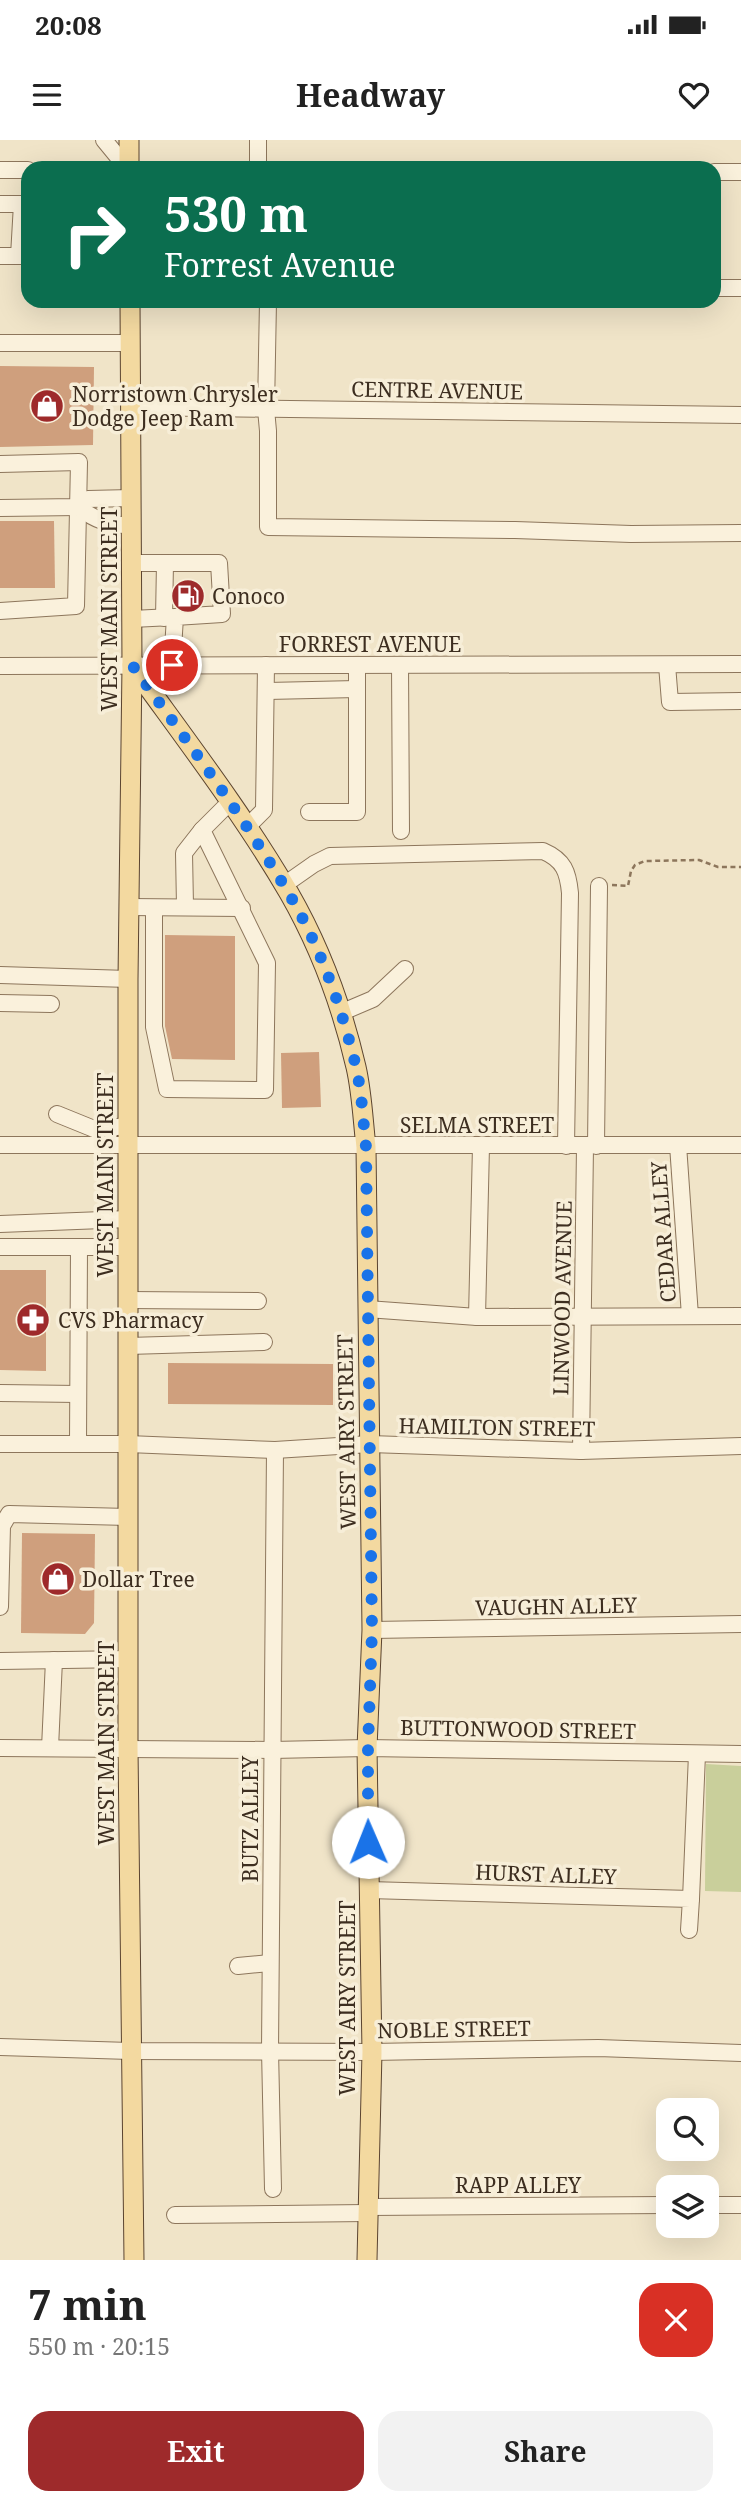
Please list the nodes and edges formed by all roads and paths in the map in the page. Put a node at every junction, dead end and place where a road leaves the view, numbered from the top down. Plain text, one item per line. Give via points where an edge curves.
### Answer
1 (104, 140) edge
2 (129, 140) edge
3 (258, 140) edge
4 (122, 161) edge
5 (128, 161) edge
6 (258, 161) edge
7 (0, 170) edge
8 (21, 170) edge
9 (721, 172) edge
10 (741, 172) edge
11 (0, 204) edge
12 (21, 204) edge
13 (0, 256) edge
14 (21, 256) edge
15 (721, 288) edge
16 (741, 288) edge
17 (130, 308) edge
18 (268, 308) edge
19 (0, 343) edge
20 (131, 343) junction
21 (132, 407) junction
22 (266, 409) junction
23 (741, 415) edge
24 (0, 464) edge
25 (131, 498) junction
26 (78, 507) junction
27 (0, 508) edge
28 (132, 526) junction
29 (741, 533) edge
30 (165, 563) junction
31 (132, 564) junction
32 (0, 611) edge
33 (170, 617) junction
34 (132, 619) junction
35 (667, 664) junction
36 (741, 664) edge
37 (132, 665) junction
38 (172, 665) junction
39 (266, 665) junction
40 (357, 665) junction
41 (400, 665) junction
42 (0, 666) edge
43 (357, 689) junction
44 (267, 691) junction
45 (741, 701) edge
46 (230, 802) junction
47 (309, 812) dead end
48 (247, 827) junction
49 (202, 830) junction
50 (401, 831) dead end
51 (741, 867) edge
52 (284, 885) junction
53 (599, 886) joint
54 (185, 906) junction
55 (130, 908) junction
56 (242, 908) junction
57 (154, 909) junction
58 (405, 969) dead end
59 (0, 975) edge
60 (21, 976) junction
61 (128, 979) junction
62 (0, 1003) edge
63 (22, 1003) junction
64 (51, 1004) dead end
65 (340, 1013) junction
66 (57, 1114) dead end
67 (128, 1135) junction
68 (0, 1145) edge
69 (678, 1145) junction
70 (741, 1145) edge
71 (481, 1146) junction
72 (566, 1146) junction
73 (591, 1146) junction
74 (366, 1147) junction
75 (128, 1219) junction
76 (0, 1224) edge
77 (0, 1247) edge
78 (79, 1247) junction
79 (128, 1247) junction
80 (128, 1300) junction
81 (258, 1301) dead end
82 (367, 1309) junction
83 (690, 1316) junction
84 (741, 1316) edge
85 (477, 1317) junction
86 (582, 1317) junction
87 (264, 1342) dead end
88 (128, 1346) junction
89 (0, 1393) edge
90 (78, 1394) junction
91 (0, 1444) edge
92 (78, 1444) junction
93 (128, 1444) junction
94 (370, 1444) junction
95 (741, 1447) edge
96 (275, 1450) junction
97 (581, 1451) junction
98 (128, 1517) junction
99 (0, 1607) edge
100 (741, 1624) edge
101 (372, 1630) junction
102 (128, 1659) junction
103 (54, 1660) junction
104 (0, 1661) edge
105 (0, 1748) edge
106 (50, 1748) junction
107 (128, 1748) junction
108 (368, 1748) junction
109 (272, 1750) junction
110 (697, 1754) junction
111 (741, 1754) edge
112 (369, 1890) junction
113 (691, 1899) junction
114 (689, 1930) dead end
115 (270, 1963) junction
116 (238, 1966) dead end
117 (0, 2048) edge
118 (270, 2050) junction
119 (130, 2051) junction
120 (372, 2052) junction
121 (741, 2053) edge
122 (273, 2189) dead end
123 (656, 2205) edge
124 (719, 2205) edge
125 (741, 2205) edge
126 (367, 2210) junction
127 (175, 2215) dead end
128 (134, 2260) edge
129 (367, 2260) edge

1 - 4 street
2 - 5 main road
3 - 6 street
7 - 8 street
9 - 10 street
11 - 12 street
13 - 14 street
15 - 16 street
17 - 20 main road, WEST MAIN STREET
18 - 22 street
19 - 20 street
20 - 21 main road, WEST MAIN STREET
21 - 22 street, CENTRE AVENUE
21 - 25 main road, WEST MAIN STREET
22 - 23 street, CENTRE AVENUE
22 - 29 street via 268,527
24 - 26 street via 79,462
25 - 26 street via 88,499
25 - 28 main road, WEST MAIN STREET
26 - 27 street
26 - 28 street via 111,526
26 - 32 street via 76,606
28 - 31 main road, WEST MAIN STREET
30 - 31 street
30 - 33 street
30 - 33 street via 219,563 222,614
31 - 34 main road, WEST MAIN STREET
33 - 34 street
33 - 38 street
34 - 37 main road, WEST MAIN STREET
35 - 36 street, FORREST AVENUE
35 - 41 street, FORREST AVENUE
35 - 45 street via 670,702
37 - 38 street, FORREST AVENUE
37 - 42 street, FORREST AVENUE
37 - 46 main road, WEST AIRY STREET
37 - 55 main road, WEST MAIN STREET
38 - 39 street, FORREST AVENUE
39 - 40 street, FORREST AVENUE
39 - 44 street
40 - 41 street, FORREST AVENUE
40 - 43 street
41 - 50 street
43 - 44 street
43 - 47 street via 357,812
44 - 48 street via 264,810
46 - 48 main road, WEST AIRY STREET
46 - 49 street
48 - 52 main road, WEST AIRY STREET
49 - 54 street via 184,853
49 - 56 street
51 - 53 path via 718,867 699,860 646,861 635,865 628,886
52 - 65 main road, WEST AIRY STREET via 317,951
52 - 72 street via 330,856 348,854 543,851 563,864 570,893
53 - 73 street, LINWOOD AVENUE
54 - 56 street
54 - 57 street
55 - 57 street
55 - 61 main road, WEST MAIN STREET
56 - 57 street via 267,963 265,1090 167,1089 154,1027
58 - 65 street via 373,999
59 - 60 street
60 - 61 street
60 - 63 street
61 - 67 main road, WEST MAIN STREET
62 - 63 street
63 - 64 street
65 - 74 main road, WEST AIRY STREET via 357,1070
66 - 67 street via 94,1129
67 - 68 street
67 - 74 street, SELMA STREET
67 - 75 main road, WEST MAIN STREET
69 - 70 street, SELMA STREET
69 - 73 street, SELMA STREET
69 - 83 street, CEDAR ALLEY
71 - 72 street, SELMA STREET
71 - 74 street, SELMA STREET
71 - 85 street
72 - 73 street, SELMA STREET
73 - 86 street, LINWOOD AVENUE
74 - 82 main road, WEST AIRY STREET
75 - 76 street
75 - 79 main road, WEST MAIN STREET
77 - 78 street
78 - 79 street
78 - 90 street
79 - 80 main road, WEST MAIN STREET
80 - 81 street
80 - 88 main road, WEST MAIN STREET
82 - 85 street
82 - 94 main road, WEST AIRY STREET
83 - 84 street
83 - 86 street
85 - 86 street
86 - 97 street, LINWOOD AVENUE
87 - 88 street
88 - 93 main road, WEST MAIN STREET
89 - 90 street
90 - 92 street
91 - 92 street, HAMILTON STREET
92 - 93 street, HAMILTON STREET
93 - 96 street, HAMILTON STREET
93 - 98 main road, WEST MAIN STREET
94 - 96 street, HAMILTON STREET
94 - 97 street, HAMILTON STREET
94 - 101 main road, WEST AIRY STREET
95 - 97 street, HAMILTON STREET
96 - 109 street, BUTZ ALLEY
98 - 99 street via 9,1514 2,1526
98 - 102 main road, WEST MAIN STREET
100 - 101 street, VAUGHN ALLEY
101 - 108 main road, WEST AIRY STREET
102 - 103 street
102 - 107 main road, WEST MAIN STREET
103 - 104 street
103 - 106 street
105 - 106 street, BUTTONWOOD STREET
106 - 107 street, BUTTONWOOD STREET
107 - 109 street, BUTTONWOOD STREET
107 - 119 main road, WEST MAIN STREET
108 - 109 street, BUTTONWOOD STREET
108 - 110 street, BUTTONWOOD STREET
108 - 112 main road, WEST AIRY STREET
109 - 115 street, BUTZ ALLEY
110 - 111 street, BUTTONWOOD STREET
110 - 113 street
112 - 113 street, HURST ALLEY
112 - 120 main road, WEST AIRY STREET
113 - 114 street
115 - 116 street
115 - 118 street, BUTZ ALLEY
117 - 119 street, NOBLE STREET
118 - 119 street, NOBLE STREET
118 - 120 street, NOBLE STREET
118 - 122 street, BUTZ ALLEY
119 - 128 main road, WEST MAIN STREET
120 - 121 street, NOBLE STREET via 598,2048
120 - 126 main road, WEST AIRY STREET
123 - 126 street, RAPP ALLEY
124 - 125 street
126 - 127 street, RAPP ALLEY
126 - 129 main road, WEST AIRY STREET

